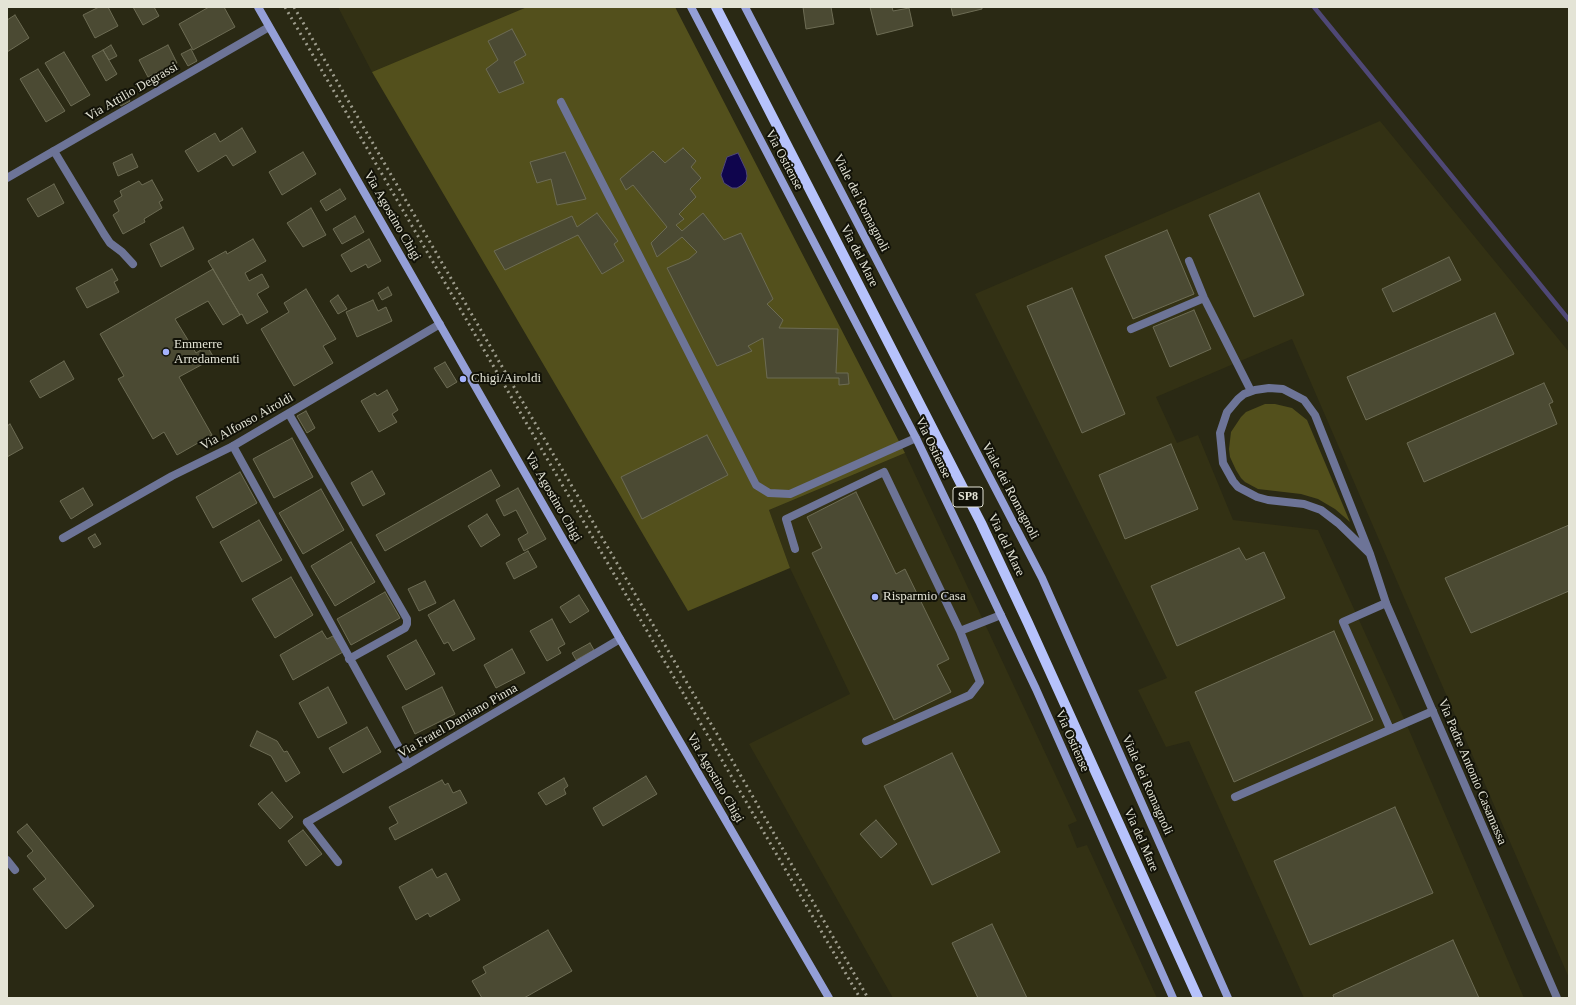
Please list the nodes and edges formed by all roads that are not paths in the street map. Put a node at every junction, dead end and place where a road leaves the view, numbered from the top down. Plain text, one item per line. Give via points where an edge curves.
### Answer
1 (258, 7) edge
2 (691, 7) edge
3 (716, 7) edge
4 (745, 7) edge
5 (269, 27) junction
6 (561, 102) dead end
7 (54, 151) junction
8 (7, 178) edge
9 (1189, 261) dead end
10 (133, 264) dead end
11 (1204, 298) junction
12 (440, 324) junction
13 (1131, 329) dead end
14 (1251, 391) junction
15 (289, 414) junction
16 (916, 438) junction
17 (232, 446) junction
18 (63, 538) dead end
19 (795, 549) dead end
20 (1370, 554) junction
21 (1386, 603) junction
22 (1001, 614) junction
23 (960, 631) junction
24 (620, 640) junction
25 (349, 659) junction
26 (1433, 711) junction
27 (1390, 729) junction
28 (866, 741) dead end
29 (408, 764) junction
30 (1235, 797) dead end
31 (7, 860) edge
32 (338, 862) dead end
33 (15, 870) dead end
34 (829, 998) edge
35 (1173, 998) edge
36 (1198, 998) edge
37 (1228, 998) edge
38 (1557, 998) edge

1 - 5 main road, Via Agostino Chigi
2 - 16 main road, Via Ostiense
3 - 36 main road, Via del Mare / SP8 via 987,536
4 - 37 main road, Viale dei Romagnoli via 1039,572
5 - 7 street, Via Attilio Degrassi
5 - 12 main road, Via Agostino Chigi
6 - 16 street via 756,485 769,494 790,494
7 - 8 street, Via Attilio Degrassi
7 - 10 street via 110,243
9 - 11 street
11 - 13 street
11 - 14 street
12 - 15 street, Via Alfonso Airoldi
12 - 24 main road, Via Agostino Chigi
14 - 20 street, Via Padre Antonio Casamassa via 1283,389 1308,404 1315,415
14 - 20 street, Via Padre Antonio Casamassa via 1232,405 1221,427 1222,456 1233,481 1238,487 1257,497 1304,504 1321,510
15 - 17 street, Via Alfonso Airoldi
15 - 25 street via 407,619 405,628
16 - 22 main road, Via Ostiense
17 - 18 street, Via Alfonso Airoldi via 172,476
17 - 25 street
19 - 23 street via 786,519 884,472
20 - 21 street, Via Padre Antonio Casamassa
21 - 26 street, Via Padre Antonio Casamassa
21 - 27 street via 1343,622
22 - 23 street
22 - 35 main road, Via Ostiense
23 - 28 street via 980,682 970,695
24 - 29 street, Via Fratel Damiano Pinna
24 - 34 main road, Via Agostino Chigi
25 - 29 street
26 - 27 street
26 - 38 street, Via Padre Antonio Casamassa
27 - 30 street
29 - 32 street, Via Fratel Damiano Pinna via 307,822
31 - 33 street

